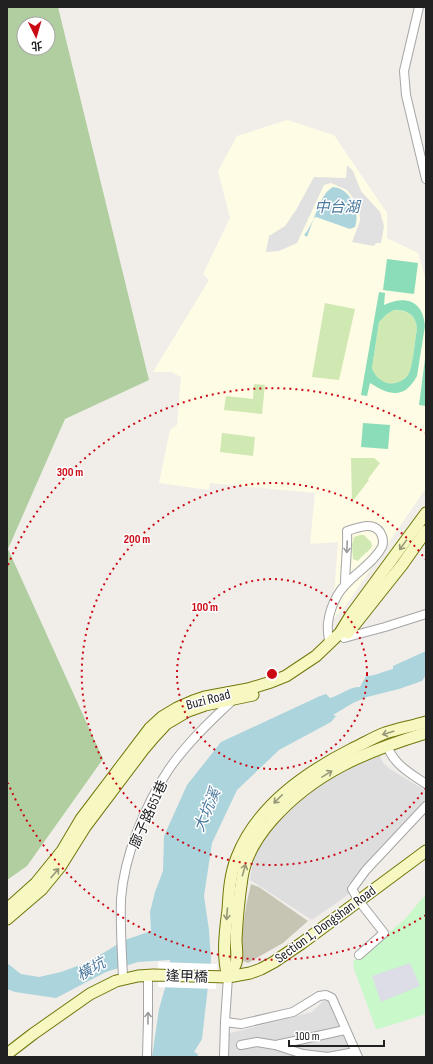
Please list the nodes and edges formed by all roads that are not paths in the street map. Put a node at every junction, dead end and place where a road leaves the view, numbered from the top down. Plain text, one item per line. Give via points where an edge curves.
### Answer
1 (419, 7) edge
2 (426, 179) edge
3 (426, 514) edge
4 (426, 531) edge
5 (345, 585) junction
6 (426, 614) edge
7 (342, 636) junction
8 (332, 646) junction
9 (233, 700) junction
10 (426, 722) edge
11 (426, 733) edge
12 (387, 745) junction
13 (426, 784) edge
14 (426, 806) edge
15 (426, 851) edge
16 (359, 901) junction
17 (7, 909) edge
18 (7, 919) edge
19 (359, 955) dead end
20 (123, 974) junction
21 (153, 975) junction
22 (215, 977) joint
23 (228, 977) junction
24 (225, 1022) junction
25 (345, 1030) junction
26 (241, 1045) dead end
27 (275, 1045) junction
28 (10, 1050) edge
29 (357, 1054) edge
30 (146, 1057) edge
31 (224, 1057) edge

1 - 2 street via 404,71 406,96
3 -> 7 main road, Buzi Road via 351,616
4 - 7 main road, Buzi Road via 402,565
5 -> 5 street via 382,546 383,538 380,531 374,527 369,525 346,531 348,545
5 - 8 street via 336,596 328,623
6 - 7 street via 385,628
7 - 8 main road, Buzi Road
8 - 9 main road, Buzi Road via 298,677 274,688
8 - 17 main road, Buzi Road via 286,676 248,689 193,700 162,717 150,728 100,793 62,851 36,883
18 -> 9 main road, Buzi Road via 42,889 60,867 85,827 166,724 188,711
9 - 20 street, 廍子路651巷 via 194,738 169,769 132,845 121,898
10 -> 23 main road via 384,734 331,760 282,794 254,824 238,855 232,874 225,954
11 - 12 main road
12 - 13 street via 393,759
23 -> 12 main road via 236,964 242,876 248,857 262,832 287,803 312,783
14 - 16 street via 358,880 352,889
15 - 16 main road, Section 1, Dongshan Road
16 - 19 street via 384,933
16 - 23 main road, Section 1, Dongshan Road via 274,962 250,973
20 - 21 main road, 逢甲橋
20 - 28 main road, 逢甲橋
21 - 22 main road, 逢甲橋
30 -> 21 street
22 - 23 main road, Section 1, Dongshan Road
23 - 24 street
24 - 25 street via 241,1024 293,1012 319,996 326,995 332,998
24 - 31 street
25 - 27 street
25 - 29 street
26 - 27 street via 257,1042
27 - 29 street via 303,1054 328,1057

